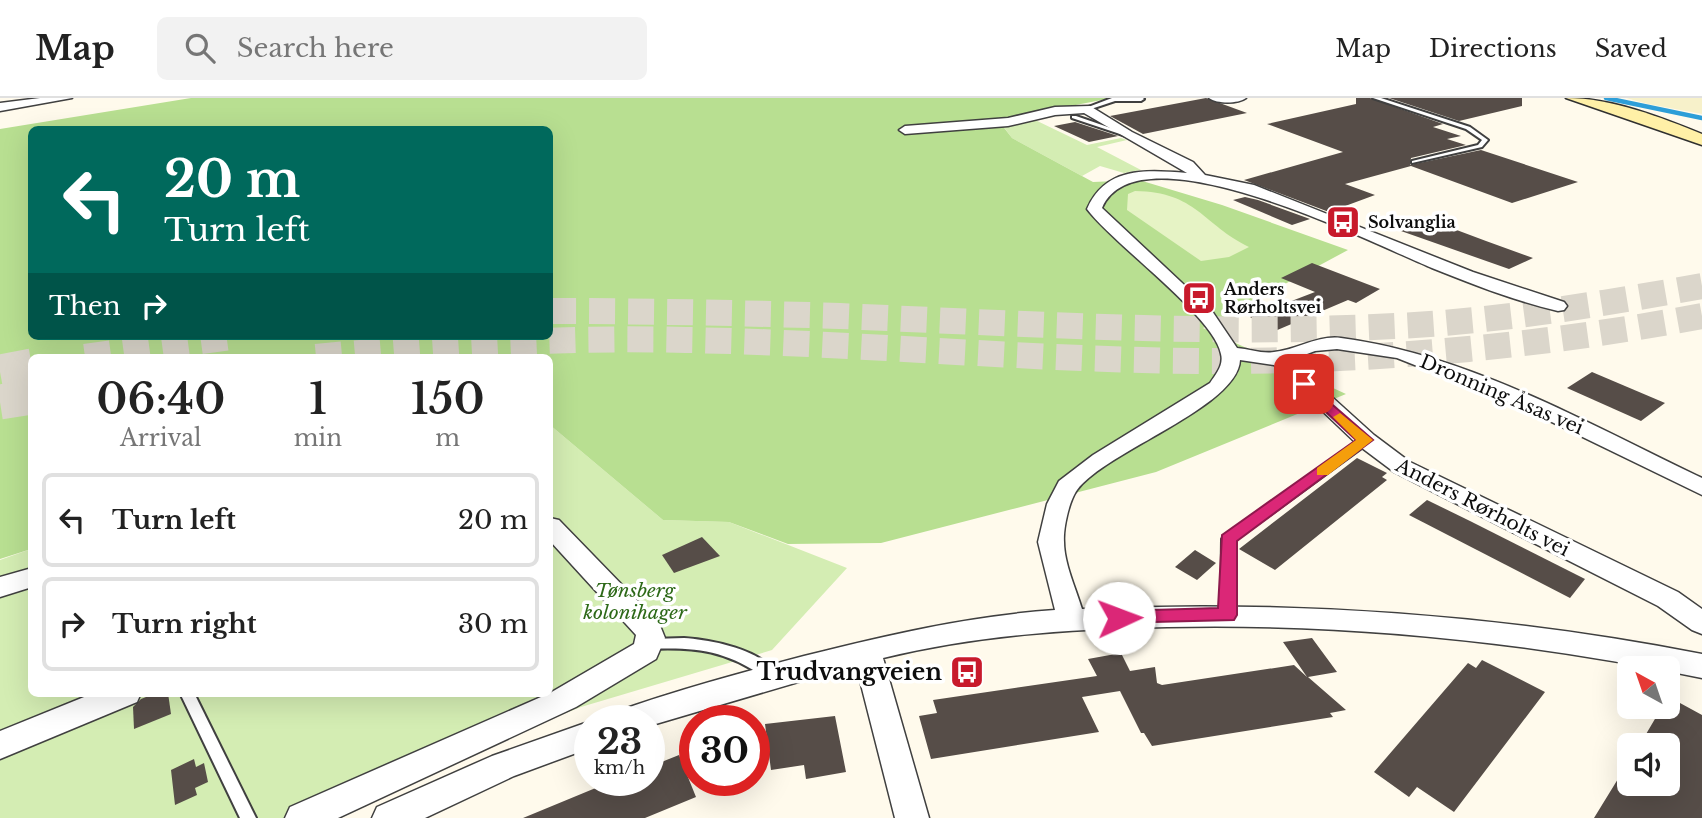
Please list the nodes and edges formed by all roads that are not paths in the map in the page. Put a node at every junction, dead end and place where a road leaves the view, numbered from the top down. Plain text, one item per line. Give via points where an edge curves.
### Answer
1 (66, 98) edge
2 (1215, 98) edge
3 (1240, 98) edge
4 (1376, 98) edge
5 (1574, 98) edge
6 (1141, 99) edge
7 (0, 107) edge
8 (1086, 108) junction
9 (1074, 117) dead end
10 (905, 130) dead end
11 (1128, 135) junction
12 (1702, 140) edge
13 (1414, 162) dead end
14 (1199, 177) junction
15 (1558, 306) dead end
16 (1231, 353) junction
17 (1366, 440) junction
18 (1702, 487) edge
19 (553, 529) edge
20 (28, 578) edge
21 (0, 587) edge
22 (1227, 615) junction
23 (1071, 620) junction
24 (1702, 623) edge
25 (648, 645) junction
26 (867, 651) junction
27 (1702, 666) edge
28 (773, 676) junction
29 (117, 697) edge
30 (189, 697) edge
31 (665, 709) edge
32 (574, 740) edge
33 (0, 745) edge
34 (247, 818) edge
35 (302, 818) edge
36 (389, 818) edge
37 (912, 818) edge

1 - 7 street
2 - 3 street
4 - 13 lane via 1468,128 1485,141
5 - 12 main road
6 - 8 lane via 1114,99
8 - 10 street via 1008,122
8 - 11 street
9 - 11 lane
11 - 14 street via 1188,164
14 - 15 street via 1249,188 1467,276
14 - 16 street via 1120,181 1105,188 1094,209 1206,315
16 - 17 street, Anders Rørholts vei via 1279,359
16 - 18 street, Dronning Åsas vei via 1274,359 1336,343 1401,353 1497,389
16 - 23 street via 1230,369 1217,387 1067,486 1051,542
17 - 22 lane via 1228,539
17 - 24 street, Anders Rørholts vei via 1423,479 1668,599
19 - 25 street via 649,631
20 - 21 street
22 - 23 street
22 - 27 street via 1320,615 1465,627 1614,646
23 - 26 street via 960,631
25 - 28 lane via 700,644 726,649 750,657
25 - 35 street via 646,651 565,698
26 - 28 street
26 - 37 street
28 - 31 street
29 - 33 street
30 - 34 lane
32 - 36 street via 503,766

